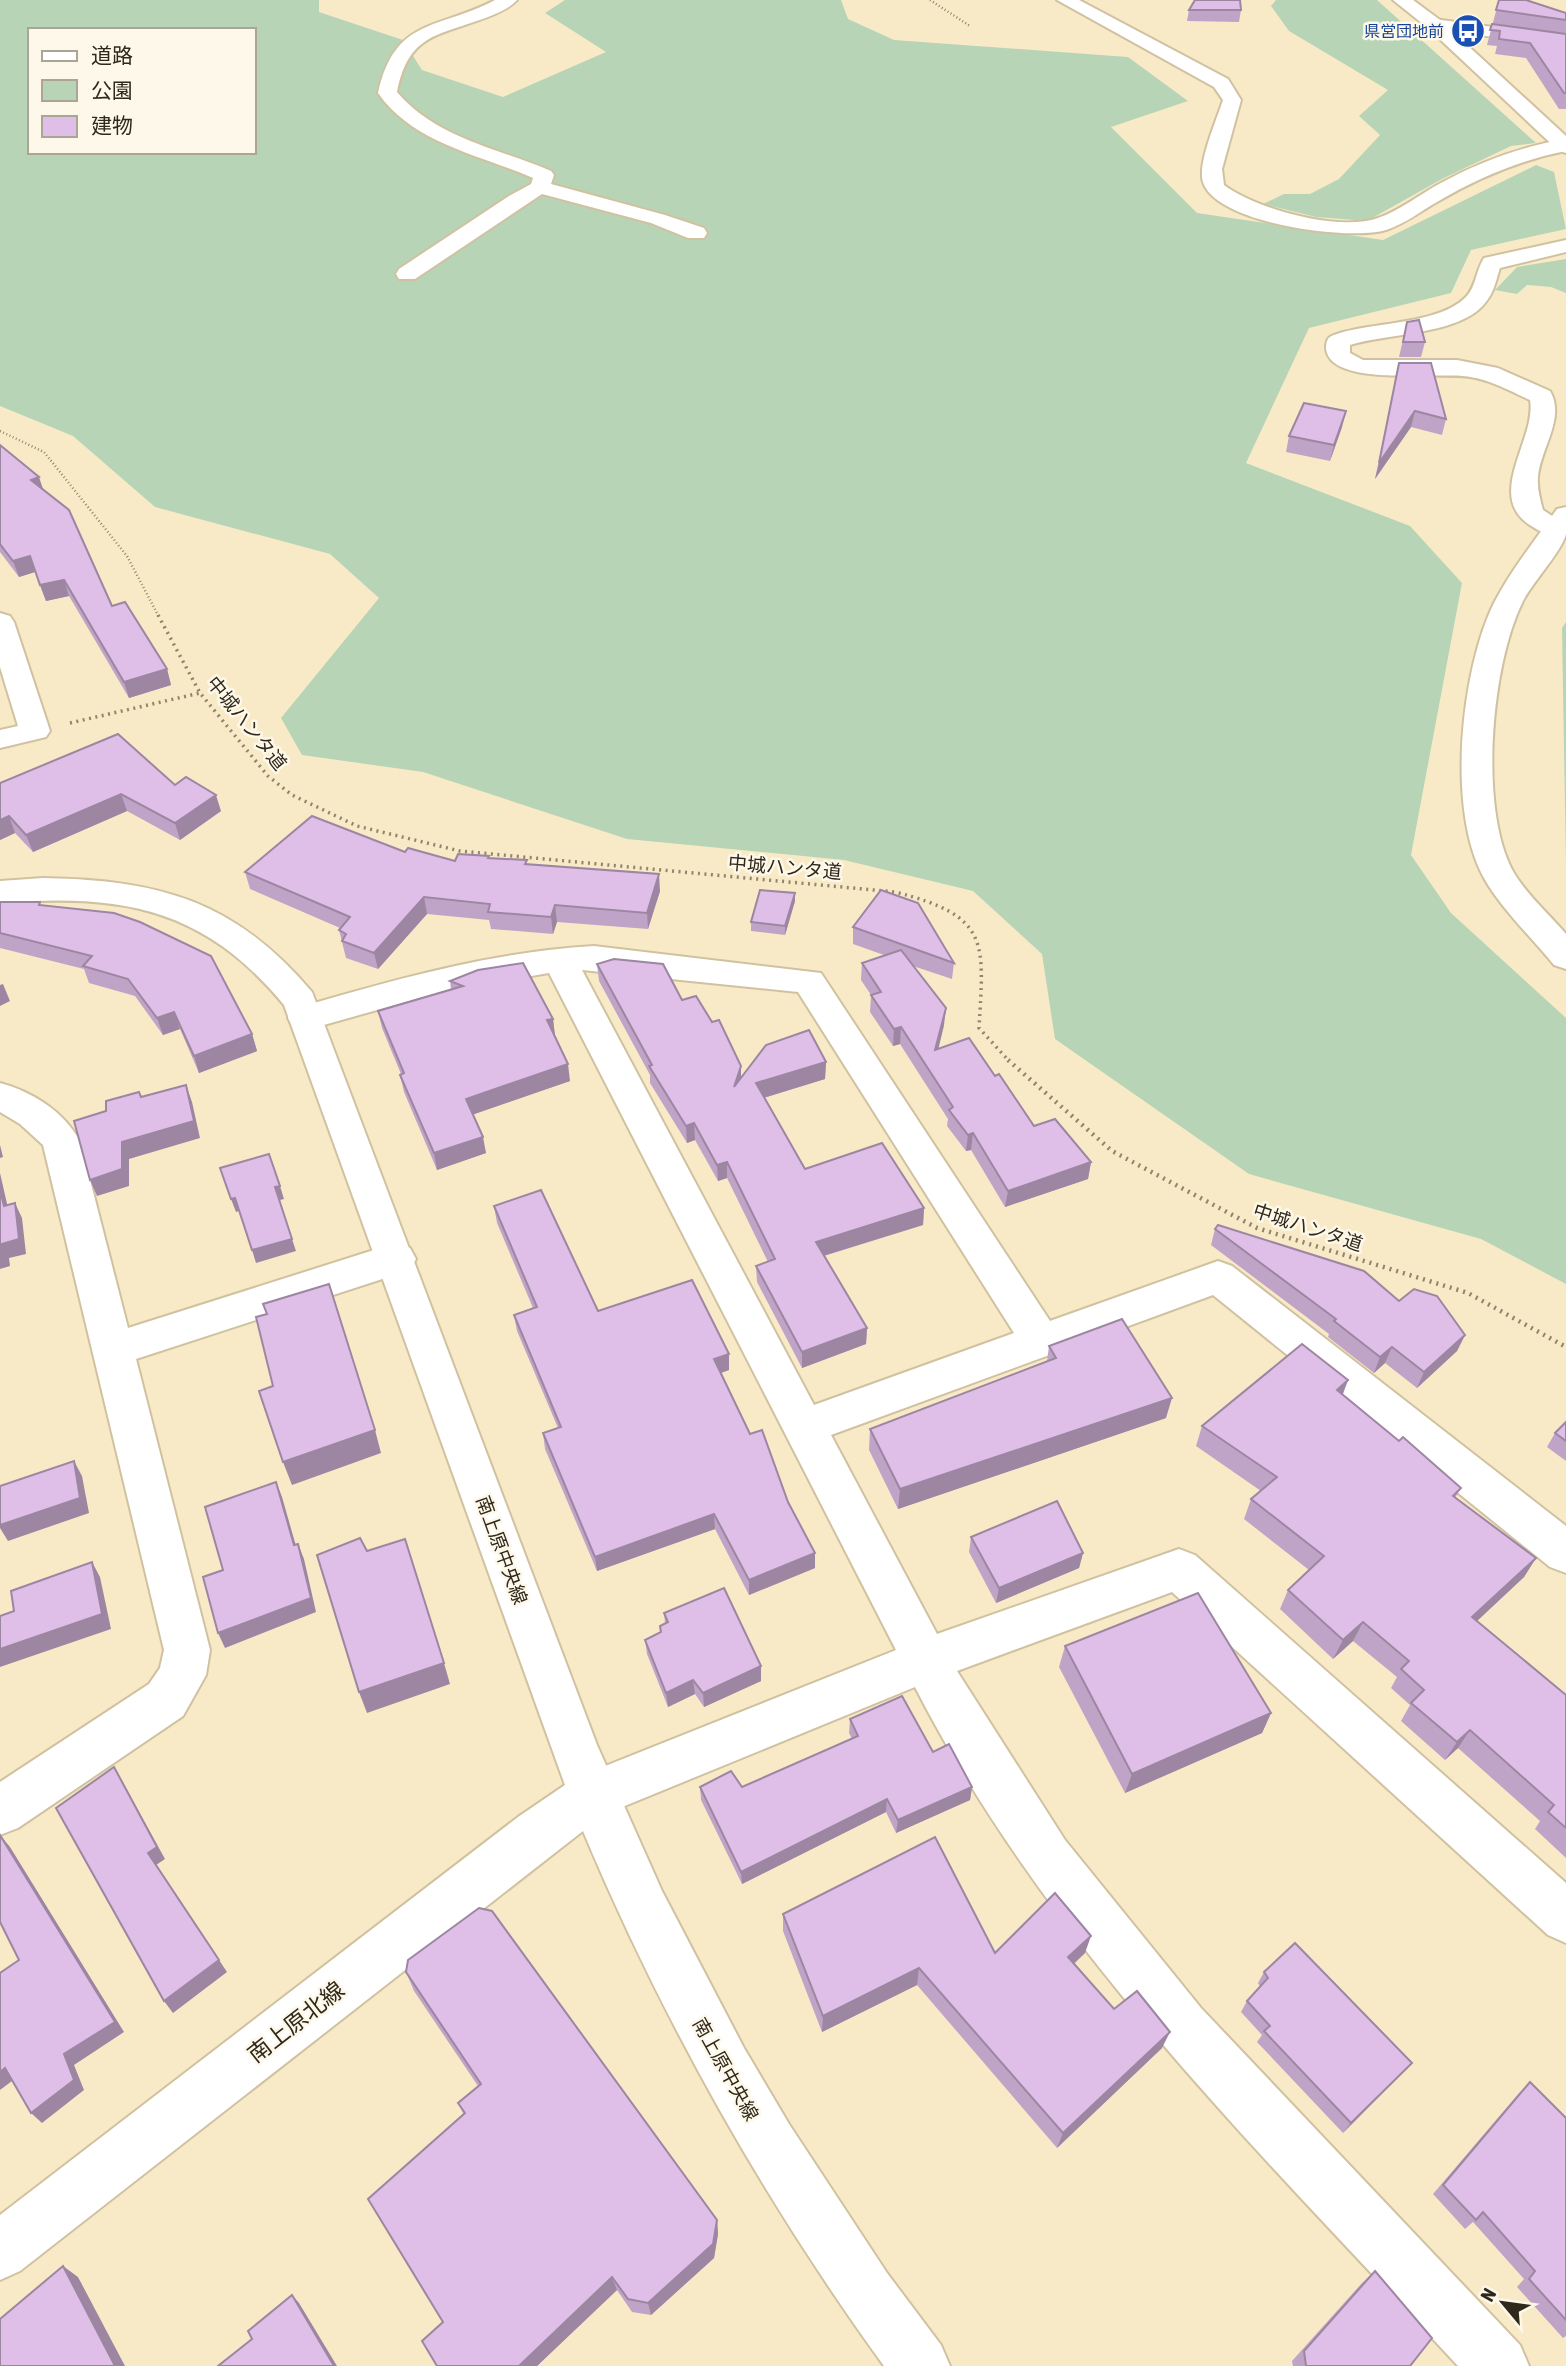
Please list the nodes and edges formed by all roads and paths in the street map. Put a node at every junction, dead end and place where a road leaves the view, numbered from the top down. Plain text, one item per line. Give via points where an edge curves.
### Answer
1 (508, 0) edge
2 (930, 0) edge
3 (1066, 0) edge
4 (1402, 0) edge
5 (1434, 24) junction
6 (970, 26) dead end
7 (1566, 26) edge
8 (1536, 37) junction
9 (1566, 42) edge
10 (1565, 146) edge
11 (540, 187) junction
12 (696, 233) dead end
13 (1566, 246) edge
14 (407, 274) dead end
15 (0, 431) edge
16 (1561, 522) edge
17 (0, 622) edge
18 (200, 693) junction
19 (35, 731) junction
20 (0, 739) edge
21 (586, 863) junction
22 (582, 875) edge
23 (0, 891) edge
24 (1566, 957) edge
25 (559, 959) junction
26 (306, 1018) junction
27 (0, 1096) edge
28 (396, 1259) junction
29 (1041, 1341) junction
30 (1566, 1347) edge
31 (113, 1350) junction
32 (805, 1426) junction
33 (1566, 1553) edge
34 (926, 1660) junction
35 (593, 1795) junction
36 (0, 1811) edge
37 (1566, 1917) edge
38 (0, 2251) edge
39 (920, 2366) edge
40 (1499, 2366) edge

1 - 11 street via 414,38 399,52 389,72 387,93 399,111 439,135 544,175
2 - 6 path
3 - 10 street via 1221,83 1232,100 1212,169 1213,180 1228,197 1257,211 1340,227 1381,225 1513,157
4 - 5 street
5 - 8 street
5 - 10 street
7 - 8 street
8 - 9 street
11 - 12 street
11 - 14 street
13 - 16 street via 1492,263 1474,303 1456,313 1338,341 1338,356 1358,367 1457,367 1490,373 1541,396 1544,417 1524,471 1523,492 1532,514
15 - 18 path, 中城ハンタ道 via 44,452 127,556
16 - 24 street via 1509,601 1493,640 1480,700 1478,774 1483,832 1499,876
17 - 19 street
18 - 19 path
18 - 21 path, 中城ハンタ道 via 268,776 292,795 357,826 460,851
19 - 20 street
21 - 22 path
21 - 30 path, 中城ハンタ道 via 895,892 954,913 976,938 982,954 979,1028 1011,1063 1112,1151 1257,1228 1468,1293
23 - 26 street, 南上原中央線 via 115,892 163,902 208,920 247,943 274,967 300,1001
25 - 26 street via 436,979
25 - 29 street via 594,958 808,981
25 - 32 street
26 - 28 street, 南上原中央線
27 - 31 street via 36,1114 61,1141
28 - 31 street
28 - 35 street, 南上原中央線
29 - 32 street
29 - 33 street via 1218,1277
31 - 36 street via 187,1650 182,1675 166,1700
32 - 34 street
34 - 35 street, 南上原北線
34 - 37 street, 南上原北線 via 1179,1569
34 - 40 street via 950,1706 1048,1858 1182,2027
35 - 38 street, 南上原北線
35 - 39 street, 南上原中央線 via 709,2043 789,2180

